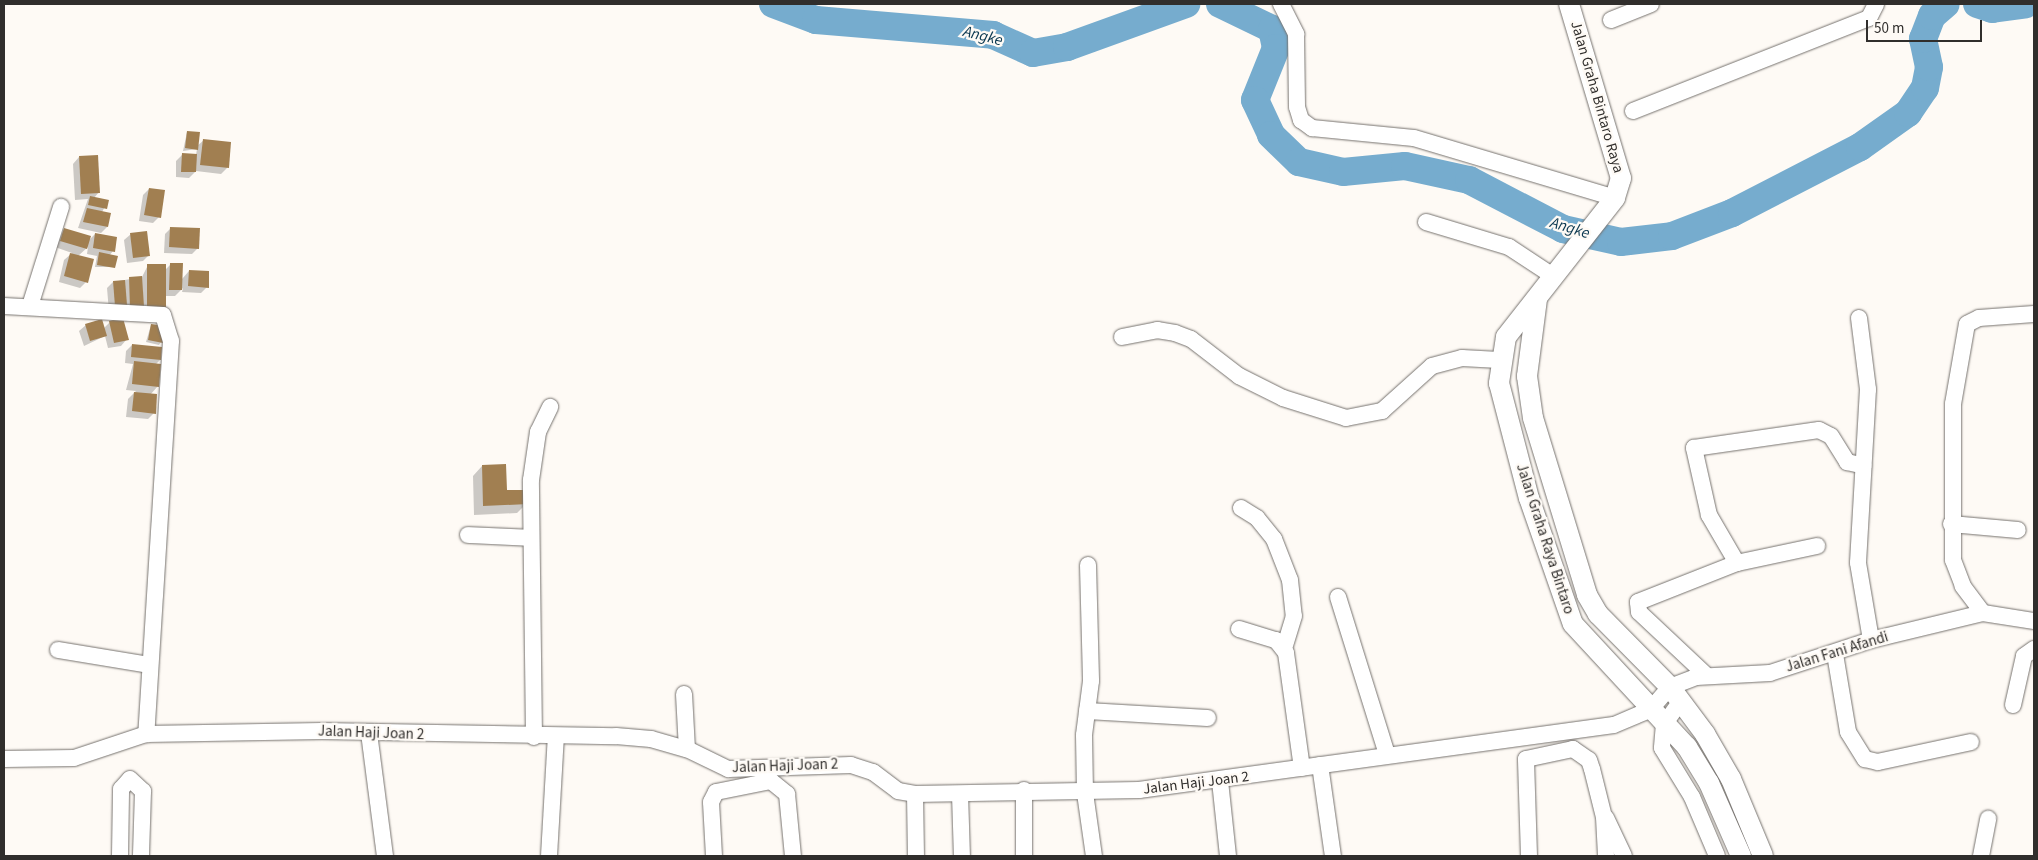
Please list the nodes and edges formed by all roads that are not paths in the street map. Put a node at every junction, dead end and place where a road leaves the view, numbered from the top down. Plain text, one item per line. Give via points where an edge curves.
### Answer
1 (1281, 4) edge
2 (1569, 4) edge
3 (1651, 4) edge
4 (1876, 4) edge
5 (1611, 20) dead end
6 (1633, 112) dead end
7 (1615, 198) junction
8 (61, 207) dead end
9 (1426, 222) dead end
10 (1559, 269) junction
11 (1537, 299) junction
12 (4, 306) edge
13 (30, 306) junction
14 (2034, 314) edge
15 (1859, 318) dead end
16 (1122, 337) dead end
17 (1499, 360) junction
18 (550, 407) dead end
19 (1864, 466) junction
20 (1241, 508) dead end
21 (1951, 524) junction
22 (2018, 530) dead end
23 (468, 535) dead end
24 (531, 538) junction
25 (1817, 546) dead end
26 (1737, 563) junction
27 (1088, 565) dead end
28 (1338, 598) dead end
29 (1983, 613) junction
30 (2034, 621) edge
31 (1239, 629) dead end
32 (1871, 640) junction
33 (1284, 648) junction
34 (2034, 648) edge
35 (58, 650) dead end
36 (1835, 654) junction
37 (150, 664) junction
38 (1706, 675) junction
39 (684, 694) dead end
40 (1675, 694) junction
41 (2012, 705) dead end
42 (1650, 710) junction
43 (1087, 711) junction
44 (1208, 718) dead end
45 (1664, 724) junction
46 (369, 733) junction
47 (146, 734) junction
48 (556, 736) junction
49 (534, 737) junction
50 (1970, 742) dead end
51 (687, 749) junction
52 (1387, 754) junction
53 (4, 759) edge
54 (1320, 765) junction
55 (1302, 768) junction
56 (1220, 781) junction
57 (1024, 790) junction
58 (1085, 793) junction
59 (915, 794) junction
60 (960, 794) junction
61 (1604, 817) junction
62 (1988, 819) dead end
63 (120, 856) edge
64 (141, 856) edge
65 (385, 856) edge
66 (548, 856) edge
67 (714, 856) edge
68 (793, 856) edge
69 (916, 856) edge
70 (962, 856) edge
71 (1024, 856) edge
72 (1094, 856) edge
73 (1228, 856) edge
74 (1333, 856) edge
75 (1529, 856) edge
76 (1606, 856) edge
77 (1624, 856) edge
78 (1717, 856) edge
79 (1741, 856) edge
80 (1763, 856) edge
81 (1981, 856) edge

1 - 7 street via 1296,34 1297,107 1301,120 1312,128 1414,138
2 - 7 main road, Jalan Graha Bintaro Raya via 1621,178
3 - 5 street
4 - 6 street via 1869,18
7 - 10 main road, Jalan Graha Bintaro Raya
8 - 13 street
9 - 10 street via 1509,247
10 - 11 main road, Jalan Graha Raya Bintaro
11 - 17 main road, Jalan Graha Raya Bintaro via 1506,337
11 - 40 main road, Jalan Graha Raya Bintaro via 1526,376 1533,418 1586,595 1598,614
12 - 13 street
13 - 37 street via 163,315 170,342
14 - 21 street via 1979,318 1967,324 1953,404
15 - 19 street via 1868,389
16 - 17 street via 1157,330 1191,338 1238,376 1283,398 1346,418 1382,411 1432,366 1462,358
17 - 42 main road, Jalan Graha Raya Bintaro via 1504,404 1562,601 1585,642
18 - 24 street via 534,456
19 - 26 street via 1847,462 1831,436 1819,430 1694,448 1709,515
19 - 32 street via 1858,563
20 - 33 street via 1257,518 1274,539 1290,580 1294,616
21 - 22 street
21 - 29 street via 1953,560 1964,586
23 - 24 street
24 - 49 street
25 - 26 street
26 - 38 street via 1638,602 1639,612
27 - 43 street via 1091,681
28 - 52 street
29 - 30 street, Jalan Fani Afandi
29 - 32 street, Jalan Fani Afandi
31 - 33 street via 1276,640
32 - 36 street, Jalan Fani Afandi
33 - 55 street
34 - 41 street via 2024,656
35 - 37 street
36 - 38 street, Jalan Fani Afandi via 1770,673
36 - 50 street via 1848,732 1865,759 1878,762
37 - 47 street
38 - 40 street, Jalan Fani Afandi
39 - 51 street
40 - 42 street, Jalan Fani Afandi
40 - 45 street
40 - 80 main road, Jalan Graha Raya Bintaro via 1731,779
42 - 45 main road, Jalan Graha Raya Bintaro
42 - 52 street, Jalan Haji Joan 2 via 1614,725
43 - 44 street
43 - 58 street
45 - 78 street via 1662,748 1692,797
45 - 79 main road, Jalan Graha Raya Bintaro via 1687,748 1709,784
46 - 47 street, Jalan Haji Joan 2
46 - 49 street, Jalan Haji Joan 2
46 - 65 street
47 - 53 street, Jalan Haji Joan 2 via 74,758
48 - 49 street, Jalan Haji Joan 2
48 - 51 street, Jalan Haji Joan 2 via 651,739
48 - 66 street
51 - 59 street, Jalan Haji Joan 2 via 728,769 851,764 873,772 898,791
52 - 54 street, Jalan Haji Joan 2
54 - 55 street, Jalan Haji Joan 2
54 - 74 street
55 - 56 street, Jalan Haji Joan 2
56 - 58 street, Jalan Haji Joan 2
56 - 73 street
57 - 58 street, Jalan Haji Joan 2
57 - 60 street, Jalan Haji Joan 2
57 - 71 street
58 - 72 street
59 - 60 street, Jalan Haji Joan 2
59 - 69 street
60 - 70 street
61 - 75 street via 1592,769 1584,755 1573,749 1526,759
61 - 76 street
61 - 77 street
62 - 81 street
63 - 64 street via 121,789 130,779 143,791
67 - 68 street via 713,797 726,788 772,781 784,789

